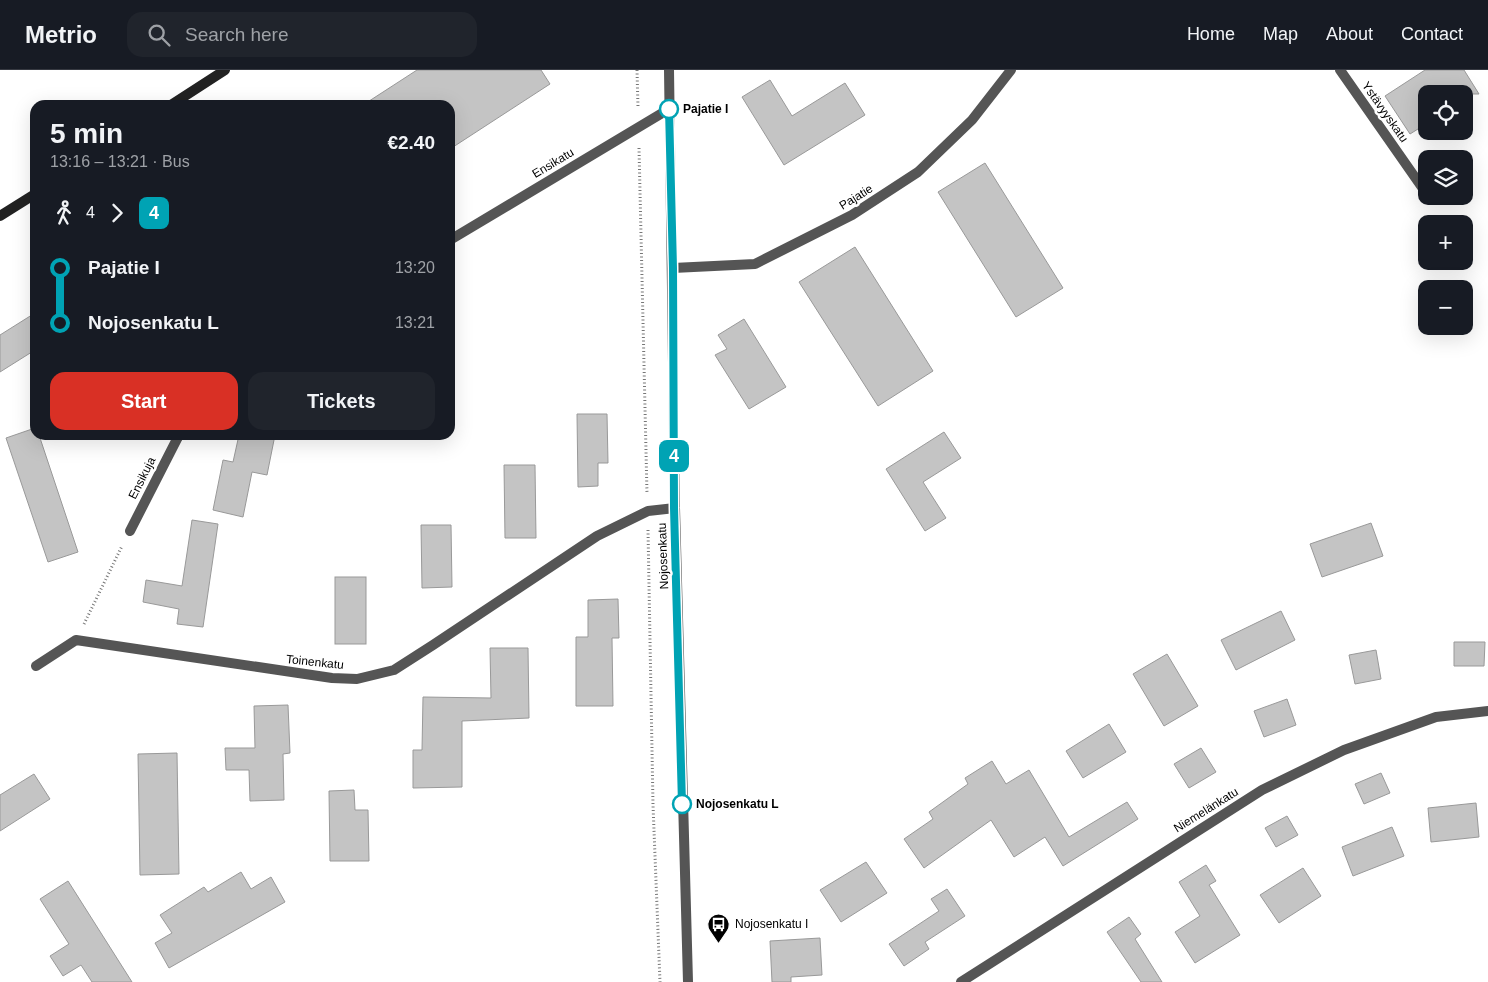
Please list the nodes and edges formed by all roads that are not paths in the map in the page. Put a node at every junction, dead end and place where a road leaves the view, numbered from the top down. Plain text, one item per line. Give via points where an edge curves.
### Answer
1 (225, 70) edge
2 (669, 70) edge
3 (1011, 70) edge
4 (1340, 70) edge
5 (179, 100) edge
6 (669, 109) junction
7 (1418, 182) edge
8 (30, 197) edge
9 (0, 216) edge
10 (455, 237) edge
11 (673, 268) junction
12 (176, 440) edge
13 (674, 508) junction
14 (130, 531) road end
15 (36, 666) dead end
16 (1488, 711) edge
17 (688, 982) edge
18 (961, 982) edge

1 - 5 main road
2 - 6 street, Nojosenkatu
3 - 11 street, Pajatie via 972,120 918,172 852,215 754,264
4 - 7 street, Ystävyyskatu
6 - 10 street, Ensikatu
6 - 11 street, Nojosenkatu
8 - 9 main road
11 - 13 street, Nojosenkatu
12 - 14 street, Ensikuja
13 - 15 street, Toinenkatu via 648,511 597,536 394,670 357,678 322,677 76,640
13 - 17 street, Nojosenkatu
16 - 18 street, Niemelänkatu via 1436,717 1344,750 1262,790

